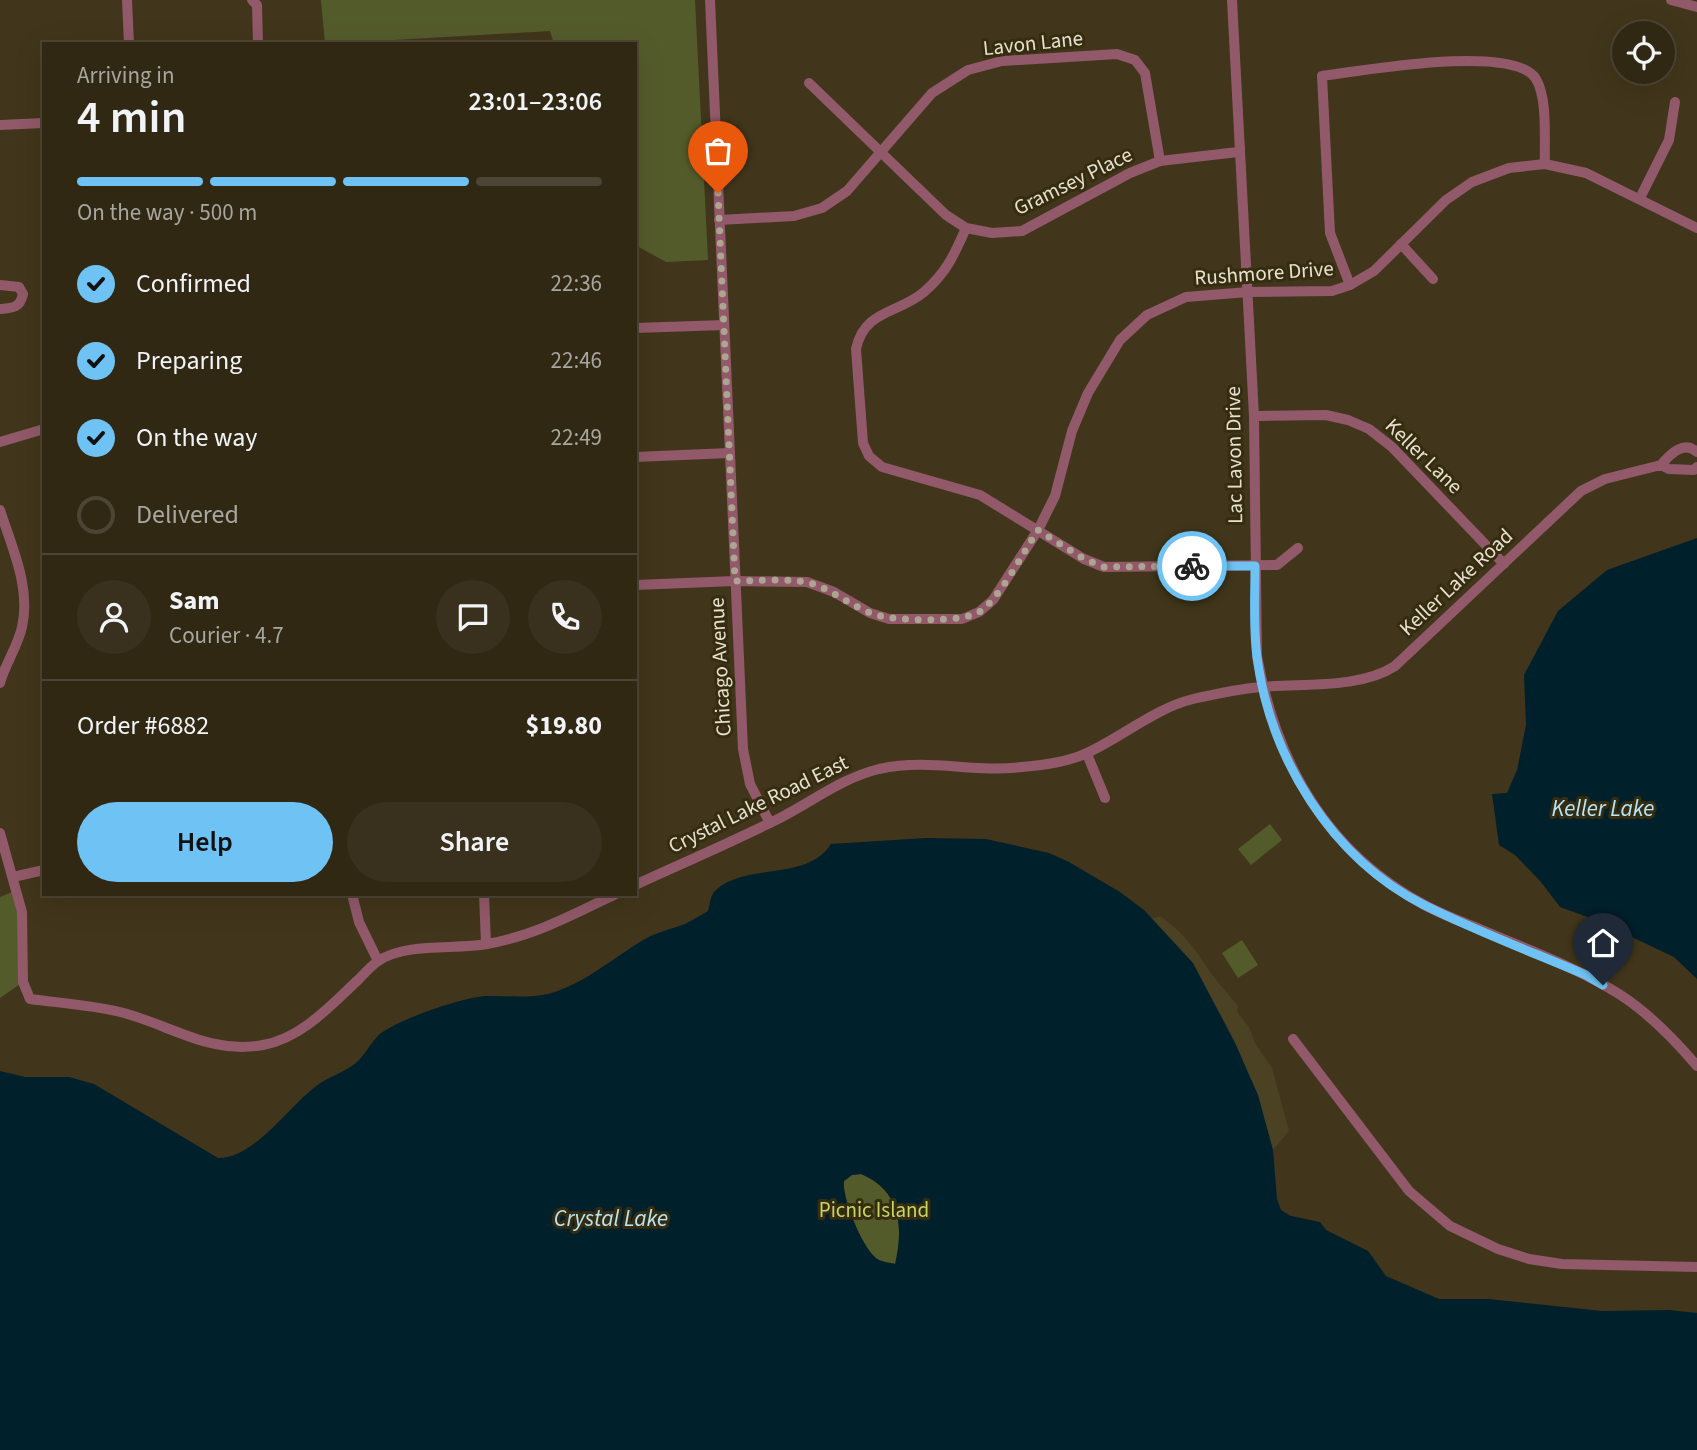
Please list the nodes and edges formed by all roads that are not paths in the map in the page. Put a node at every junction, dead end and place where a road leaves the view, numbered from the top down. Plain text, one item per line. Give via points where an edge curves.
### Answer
1 (127, 0) edge
2 (252, 0) edge
3 (710, 0) edge
4 (1232, 0) edge
5 (1671, 0) edge
6 (1697, 7) edge
7 (129, 42) edge
8 (258, 42) edge
9 (809, 83) dead end
10 (1675, 102) dead end
11 (42, 123) edge
12 (0, 125) edge
13 (1240, 148) junction
14 (881, 153) junction
15 (1160, 161) junction
16 (1545, 164) junction
17 (1640, 198) junction
18 (719, 220) junction
19 (966, 228) junction
20 (1697, 228) edge
21 (1401, 244) junction
22 (1433, 279) dead end
23 (0, 285) edge
24 (1350, 285) junction
25 (1248, 292) junction
26 (0, 309) edge
27 (724, 325) junction
28 (637, 328) edge
29 (1254, 416) junction
30 (42, 430) edge
31 (0, 442) edge
32 (1697, 452) edge
33 (730, 453) junction
34 (637, 457) edge
35 (1661, 466) junction
36 (1697, 467) edge
37 (0, 510) edge
38 (1038, 530) junction
39 (1298, 548) dead end
40 (1504, 564) junction
41 (1255, 566) junction
42 (735, 581) junction
43 (637, 585) edge
44 (0, 683) edge
45 (1262, 687) junction
46 (1087, 754) junction
47 (1105, 798) dead end
48 (770, 822) junction
49 (0, 833) edge
50 (42, 870) edge
51 (13, 877) junction
52 (637, 884) edge
53 (352, 896) edge
54 (484, 896) edge
55 (612, 896) edge
56 (486, 944) junction
57 (378, 961) junction
58 (1293, 1039) dead end
59 (1697, 1066) edge
60 (1697, 1267) edge

1 - 7 street
2 - 8 street via 257,5
3 - 18 street, Chicago Avenue
4 - 13 street, Lac Lavon Drive
5 - 6 street
9 - 14 street, Gramsey Place
10 - 17 street via 1669,140
11 - 12 street
13 - 15 street, Gramsey Place via 1238,152
13 - 25 street, Lac Lavon Drive
14 - 15 street, Lavon Lane via 932,93 968,70 1002,61 1117,54 1135,60 1145,73
14 - 18 street, Lavon Lane via 847,191 822,208 794,216
14 - 19 street, Gramsey Place
15 - 19 street, Gramsey Place via 1022,231 992,233
16 - 17 street, Rushmore Drive via 1586,173
16 - 21 street, Rushmore Drive via 1508,168 1472,181
16 - 24 street via 1542,91 1535,76 1522,67 1451,59 1322,76 1330,233
17 - 20 street, Rushmore Drive
18 - 27 street, Chicago Avenue
19 - 38 street via 948,268 922,293 871,320 859,334 856,349 863,443 882,467 980,495
21 - 22 street
21 - 24 street, Rushmore Drive via 1374,271
23 - 26 street via 19,287 23,294 15,308
24 - 25 street, Rushmore Drive via 1332,291
25 - 29 street, Lac Lavon Drive
25 - 38 street, Rushmore Drive via 1186,297 1147,315 1120,340 1088,393 1072,431 1055,496
27 - 28 street
27 - 33 street, Chicago Avenue
29 - 40 street, Keller Lane via 1326,415 1369,429 1392,447
29 - 41 street, Lac Lavon Drive
30 - 31 street
32 - 35 street, Keller Lake Road via 1686,446
33 - 34 street
33 - 42 street, Chicago Avenue
35 - 36 street, Keller Lake Road via 1680,471
35 - 40 street, Keller Lake Road via 1605,479 1581,491
37 - 44 street via 26,598 22,628
38 - 41 street via 1104,567
38 - 42 street, Rushmore Drive via 993,600 962,619 889,619 807,582
39 - 41 street via 1277,565
40 - 45 street, Keller Lake Road via 1382,675
41 - 45 street, Lac Lavon Drive
42 - 43 street, Rushmore Drive
42 - 48 street, Chicago Avenue via 743,749 750,784
45 - 46 street, Crystal Lake Road East via 1189,700
45 - 59 street, Lac Lavon Drive via 1294,774 1349,849 1422,904 1586,975 1620,995 1648,1015
46 - 47 street
46 - 48 street, Crystal Lake Road East via 1020,768 933,763 877,770 829,788
48 - 52 street, Crystal Lake Road East
49 - 51 street
50 - 51 street
51 - 57 street via 22,912 23,982 30,999 119,1012 198,1042 263,1045 297,1033
53 - 57 street
54 - 56 street
55 - 56 street via 538,932
56 - 57 street via 409,950
58 - 60 street via 1409,1191 1450,1226 1498,1250 1529,1259

